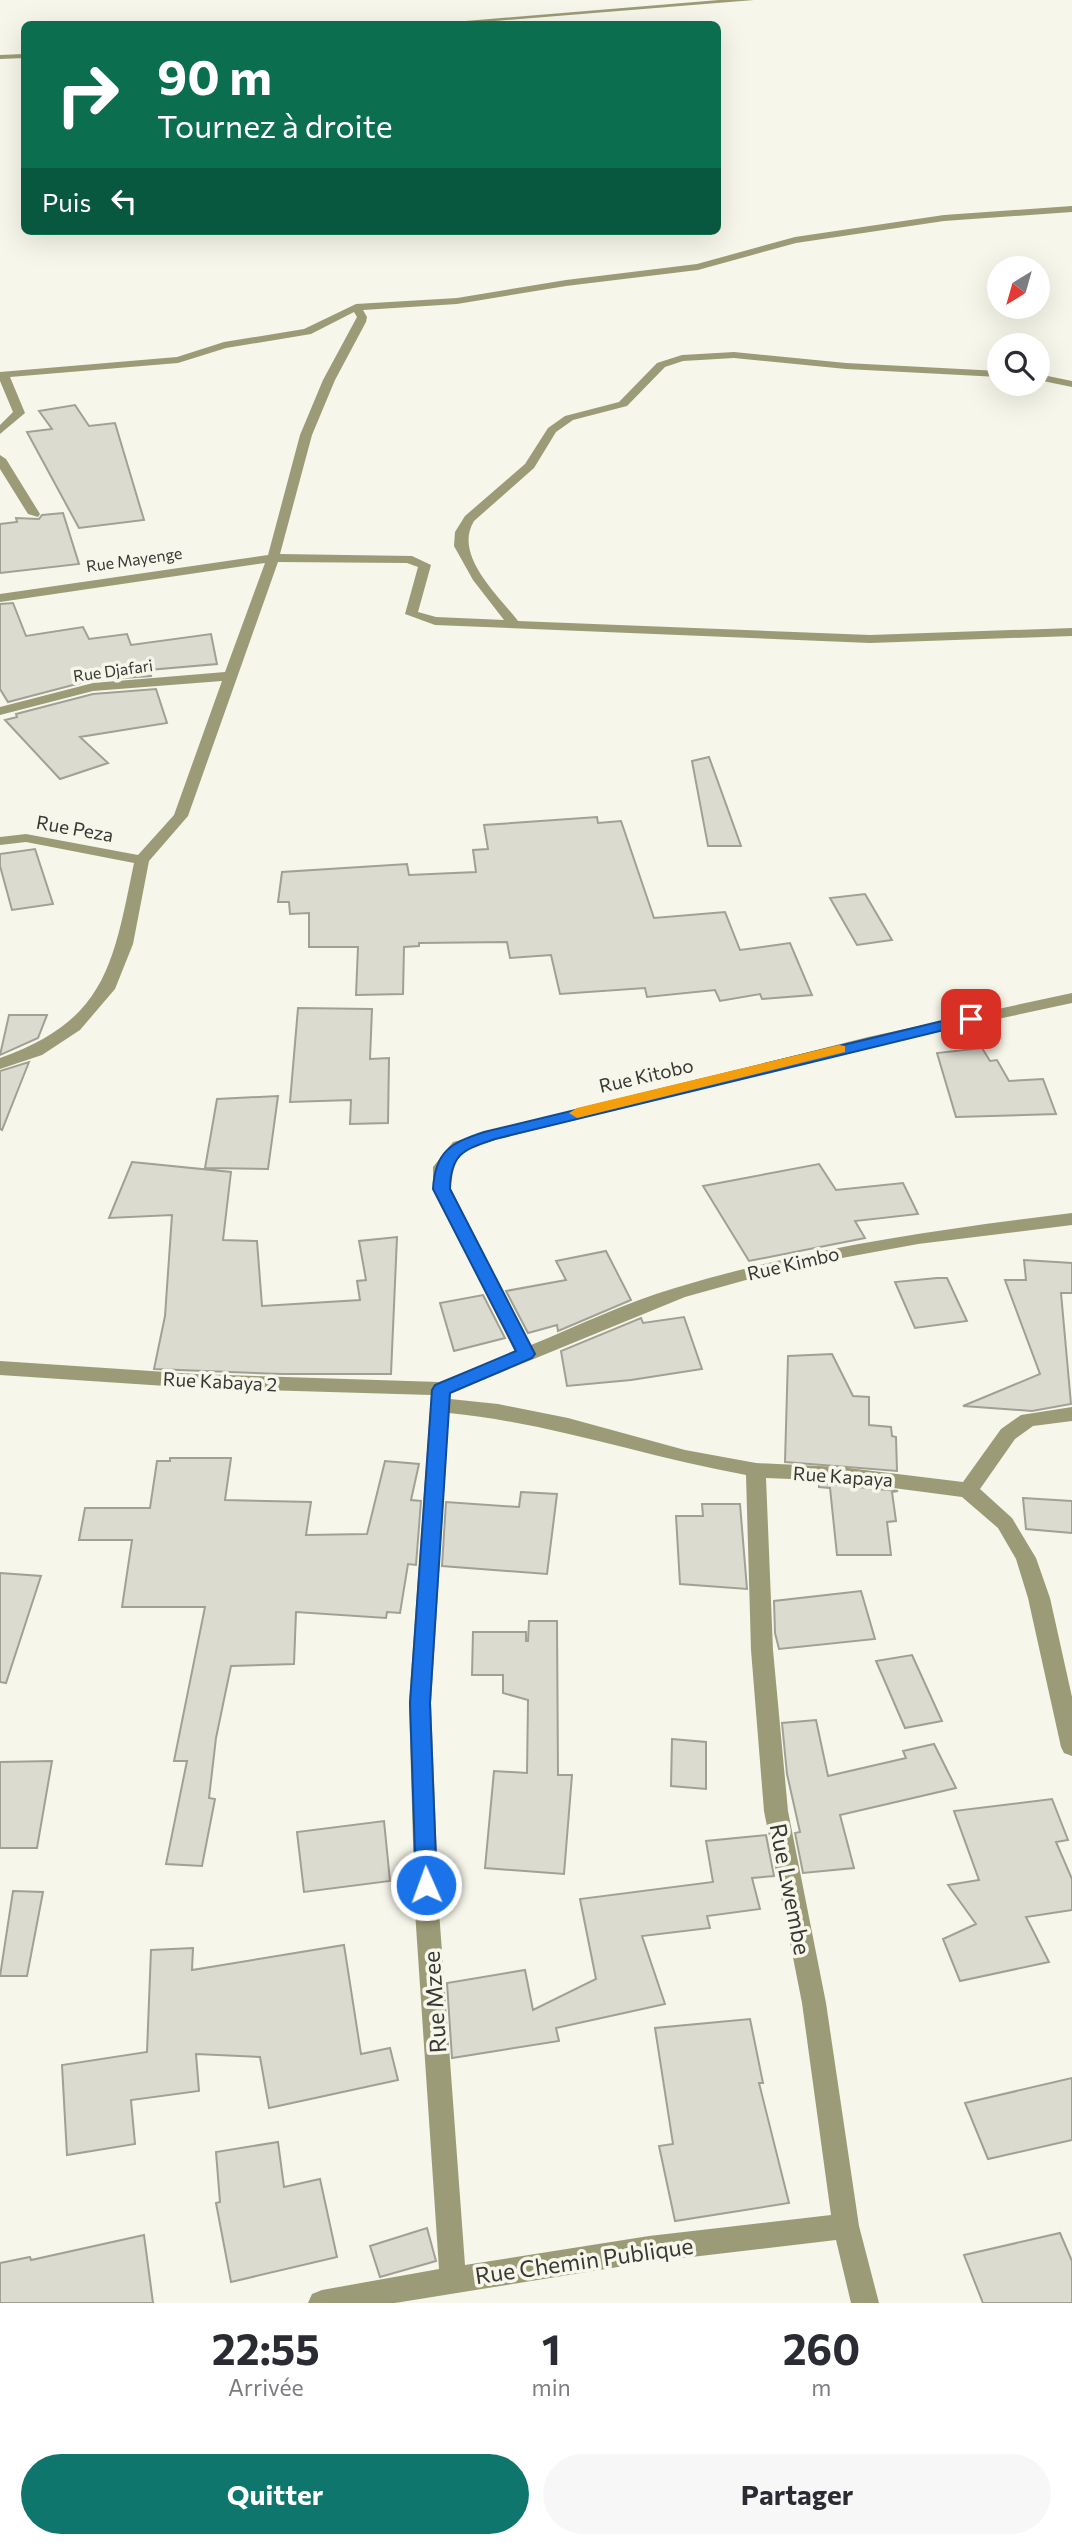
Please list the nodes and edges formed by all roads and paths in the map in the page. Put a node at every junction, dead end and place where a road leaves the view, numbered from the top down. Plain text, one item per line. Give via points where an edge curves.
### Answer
1 (750, 0) edge
2 (474, 21) edge
3 (21, 56) edge
4 (0, 58) edge
5 (1072, 209) edge
6 (356, 307) junction
7 (987, 373) edge
8 (1, 375) edge
9 (1050, 379) edge
10 (1072, 384) edge
11 (0, 431) edge
12 (0, 459) edge
13 (34, 514) dead end
14 (273, 558) junction
15 (0, 598) edge
16 (516, 625) junction
17 (1072, 632) edge
18 (232, 676) junction
19 (0, 711) edge
20 (0, 841) edge
21 (142, 860) junction
22 (1072, 998) edge
23 (0, 1064) edge
24 (1072, 1219) edge
25 (526, 1354) junction
26 (0, 1368) edge
27 (440, 1397) junction
28 (1072, 1414) edge
29 (755, 1470) junction
30 (968, 1490) junction
31 (1072, 1747) edge
32 (846, 2226) junction
33 (453, 2279) junction
34 (322, 2303) edge
35 (865, 2303) edge

1 - 2 street
3 - 4 street
5 - 6 street via 944,218 786,242 698,267 457,300
6 - 8 street via 313,330 224,345 178,360
6 - 14 street via 361,323 329,380 306,435
7 - 16 street via 734,355 682,358 661,365 623,404 569,418 552,430 530,466 461,532 460,546 479,580
8 - 11 street via 19,413
9 - 10 street
12 - 13 street
14 - 15 street, Rue Mayenge
14 - 16 street, Rue Mayenge via 418,561 425,565 411,609 415,617
14 - 18 street
16 - 17 street via 870,639
18 - 19 street, Rue Djafari via 93,687
18 - 21 street via 181,816
20 - 21 street, Rue Peza via 26,838
21 - 23 street via 125,944 107,989 74,1027 36,1051
22 - 25 street, Rue Kitobo via 855,1045 459,1146 442,1167 442,1189
24 - 25 street, Rue Kimbo via 918,1238 793,1261 678,1293
25 - 27 street, Rue Kimbo
26 - 27 street, Rue Kabaya 2
27 - 29 street, Rue Kapaya
27 - 33 street, Rue Mzee via 420,1703 427,1912
28 - 30 street via 1028,1420 1008,1434
29 - 30 street, Rue Kapaya via 840,1474
29 - 32 street, Rue Lwembe via 762,1650 776,1811 814,2003
30 - 31 street via 1005,1523 1026,1558
32 - 33 street, Rue Chemin Publique via 755,2234
32 - 35 street, Rue Lwembe
33 - 34 street, Rue Chemin Publique

